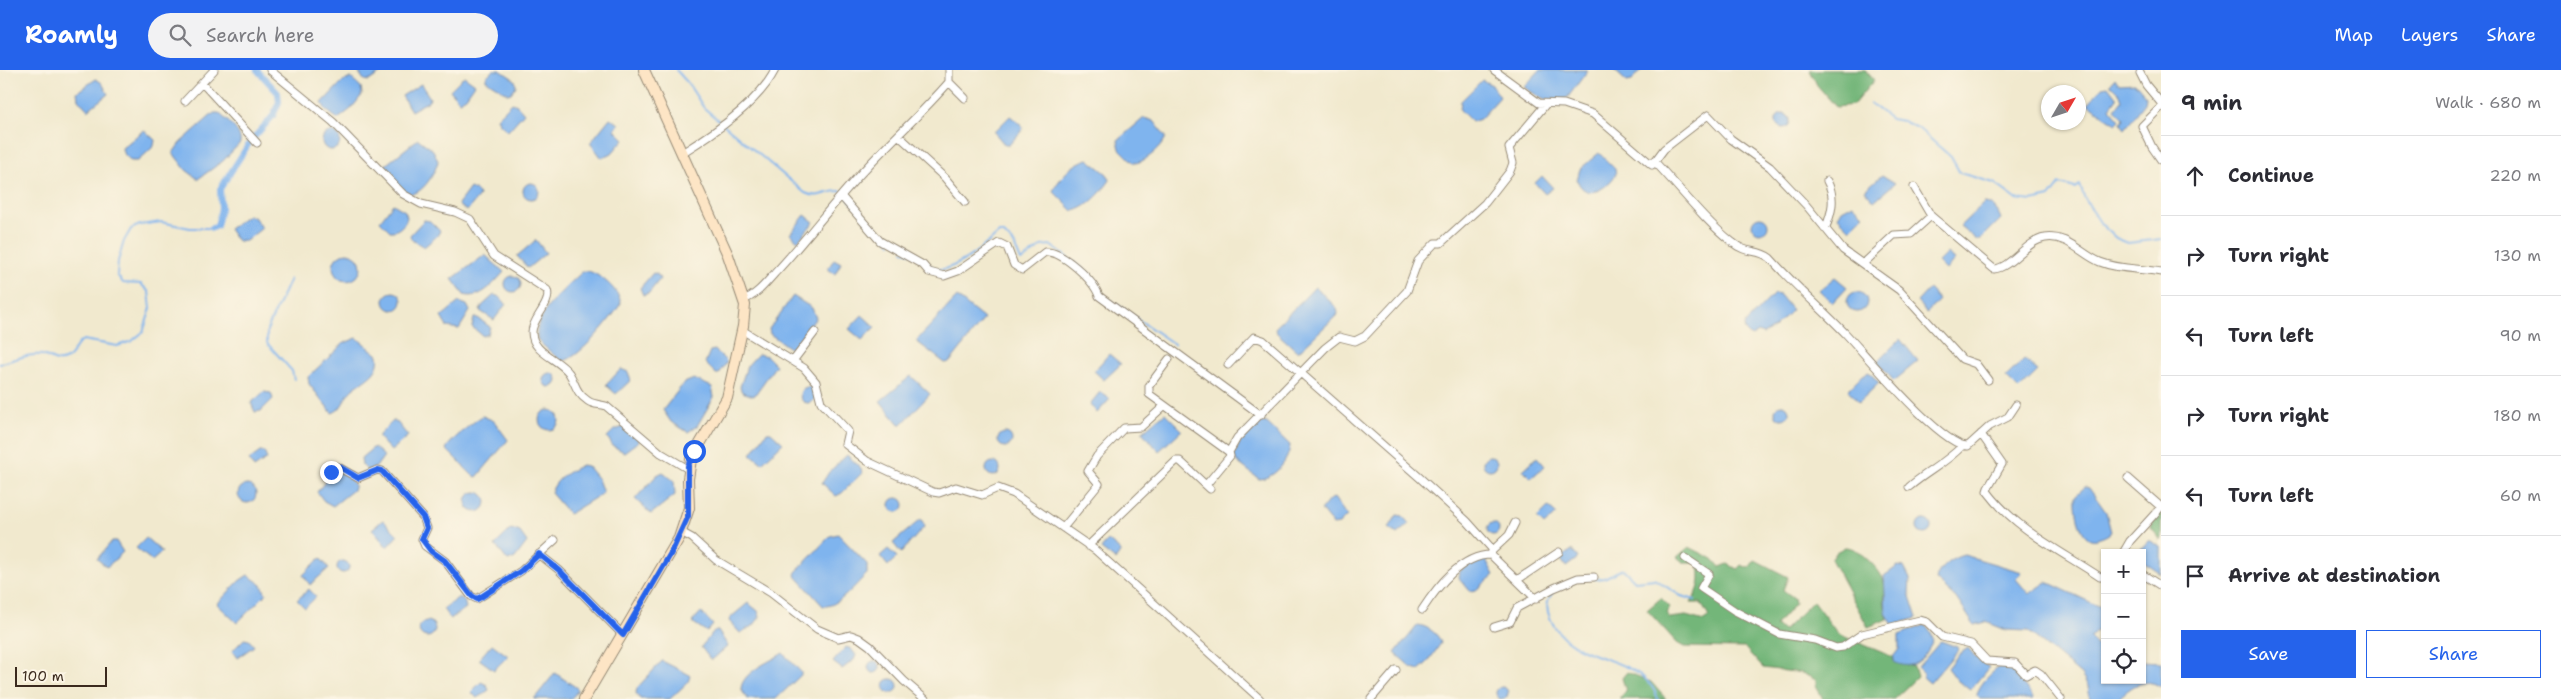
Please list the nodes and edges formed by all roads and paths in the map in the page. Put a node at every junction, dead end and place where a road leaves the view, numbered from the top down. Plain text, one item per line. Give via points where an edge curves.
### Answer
1 (214, 70) edge
2 (270, 70) edge
3 (644, 70) edge
4 (775, 70) edge
5 (949, 70) edge
6 (1494, 70) edge
7 (2140, 73) dead end
8 (949, 82) junction
9 (202, 83) junction
10 (965, 98) dead end
11 (184, 101) dead end
12 (1545, 105) junction
13 (898, 135) junction
14 (257, 143) dead end
15 (682, 153) junction
16 (2161, 160) edge
17 (1654, 161) junction
18 (1828, 181) dead end
19 (1914, 186) dead end
20 (841, 196) junction
21 (965, 202) dead end
22 (1932, 216) junction
23 (1825, 229) junction
24 (1864, 263) junction
25 (2161, 272) edge
26 (743, 300) junction
27 (742, 330) junction
28 (816, 332) dead end
29 (1169, 359) dead end
30 (793, 361) junction
31 (1228, 364) dead end
32 (1301, 374) junction
33 (1988, 380) dead end
34 (2016, 405) dead end
35 (1164, 406) junction
36 (1261, 415) junction
37 (1981, 434) junction
38 (1962, 446) junction
39 (1229, 452) junction
40 (688, 469) junction
41 (331, 472) dead end
42 (2128, 478) dead end
43 (1909, 487) dead end
44 (1515, 523) dead end
45 (1063, 528) junction
46 (681, 532) junction
47 (555, 540) dead end
48 (1088, 546) junction
49 (2125, 549) edge
50 (1492, 552) junction
51 (1558, 552) dead end
52 (539, 554) junction
53 (1684, 558) dead end
54 (1594, 577) dead end
55 (2101, 577) edge
56 (2146, 577) edge
57 (1517, 580) junction
58 (2161, 586) edge
59 (1536, 599) junction
60 (1422, 610) dead end
61 (1494, 627) dead end
62 (623, 635) junction
63 (1396, 670) dead end
64 (584, 699) edge
65 (925, 699) edge
66 (1260, 699) edge
67 (1371, 699) edge
68 (2061, 699) edge

1 - 9 street
2 - 40 street via 333,122 402,194 470,219 494,256 547,290 548,297 532,329 532,341 570,374 576,390 586,400 606,406 661,453
3 - 15 main road
4 - 15 street via 763,88 736,115
5 - 8 street
6 - 12 street via 1523,94
7 - 16 street via 2161,103 2161,107 2142,126
8 - 10 street
8 - 13 street
9 - 11 street
9 - 14 street
12 - 17 street via 1564,104 1594,114 1652,165
12 - 32 street via 1509,148 1513,163 1510,171 1485,203 1418,261 1407,291 1365,336 1355,341 1342,337 1334,340
13 - 20 street
13 - 21 street via 945,178
15 - 26 main road via 728,255
17 - 23 street via 1708,115 1731,139 1770,167
17 - 38 street via 1732,242 1748,252 1757,251 1770,258 1915,409
18 - 23 street via 1832,200 1831,215
19 - 22 street
20 - 26 street via 786,262 752,297
20 - 36 street via 880,240 923,265 929,272 944,276 958,271 999,243 1006,247 1014,265 1022,270 1045,252 1054,253 1089,279 1099,296
22 - 24 street via 1911,234 1894,235
22 - 25 street via 1994,269 2033,242 2053,238 2069,242 2101,262 2120,268
23 - 24 street via 1843,250
24 - 33 street via 1899,290 1962,359 1976,364
26 - 27 main road
27 - 30 street
27 - 40 main road via 727,398 694,451
28 - 30 street
29 - 35 street via 1148,389 1151,396
30 - 45 street via 811,375 821,402 848,431 845,444 867,461 938,493 956,487 982,495 994,488 1002,488
31 - 32 street via 1254,336 1274,348
32 - 36 street
32 - 50 street via 1467,521
34 - 37 street via 2008,417 1995,422
35 - 39 street
35 - 45 street via 1141,426 1124,428 1096,456 1088,471 1099,484
36 - 39 street via 1237,438
37 - 38 street via 1968,446
37 - 55 street via 2002,464 1987,492 2032,534
38 - 43 street via 1951,458
39 - 48 street via 1230,456 1208,487 1180,461 1176,461
40 - 46 main road via 689,508
41 - 52 street via 338,466 358,478 382,471 423,517 427,528 422,539 426,546 445,561 477,599 521,571
42 - 49 street via 2161,507
44 - 50 street via 1510,535
45 - 48 street
46 - 62 main road
46 - 65 street via 716,560 771,592 817,629 838,638 859,638
47 - 52 street
48 - 66 street
50 - 57 street
50 - 60 street via 1465,563 1436,588
51 - 57 street
52 - 62 street
53 - 68 street via 1709,574 1701,588 1735,611 1779,634 1815,640 1836,648 1862,634 1920,620 1927,622 1942,637 1970,644 1987,661 2015,663 2026,675 2035,670
54 - 59 street via 1564,583
56 - 58 street
57 - 59 street
59 - 61 street via 1517,608 1510,622
62 - 64 main road
63 - 67 street

